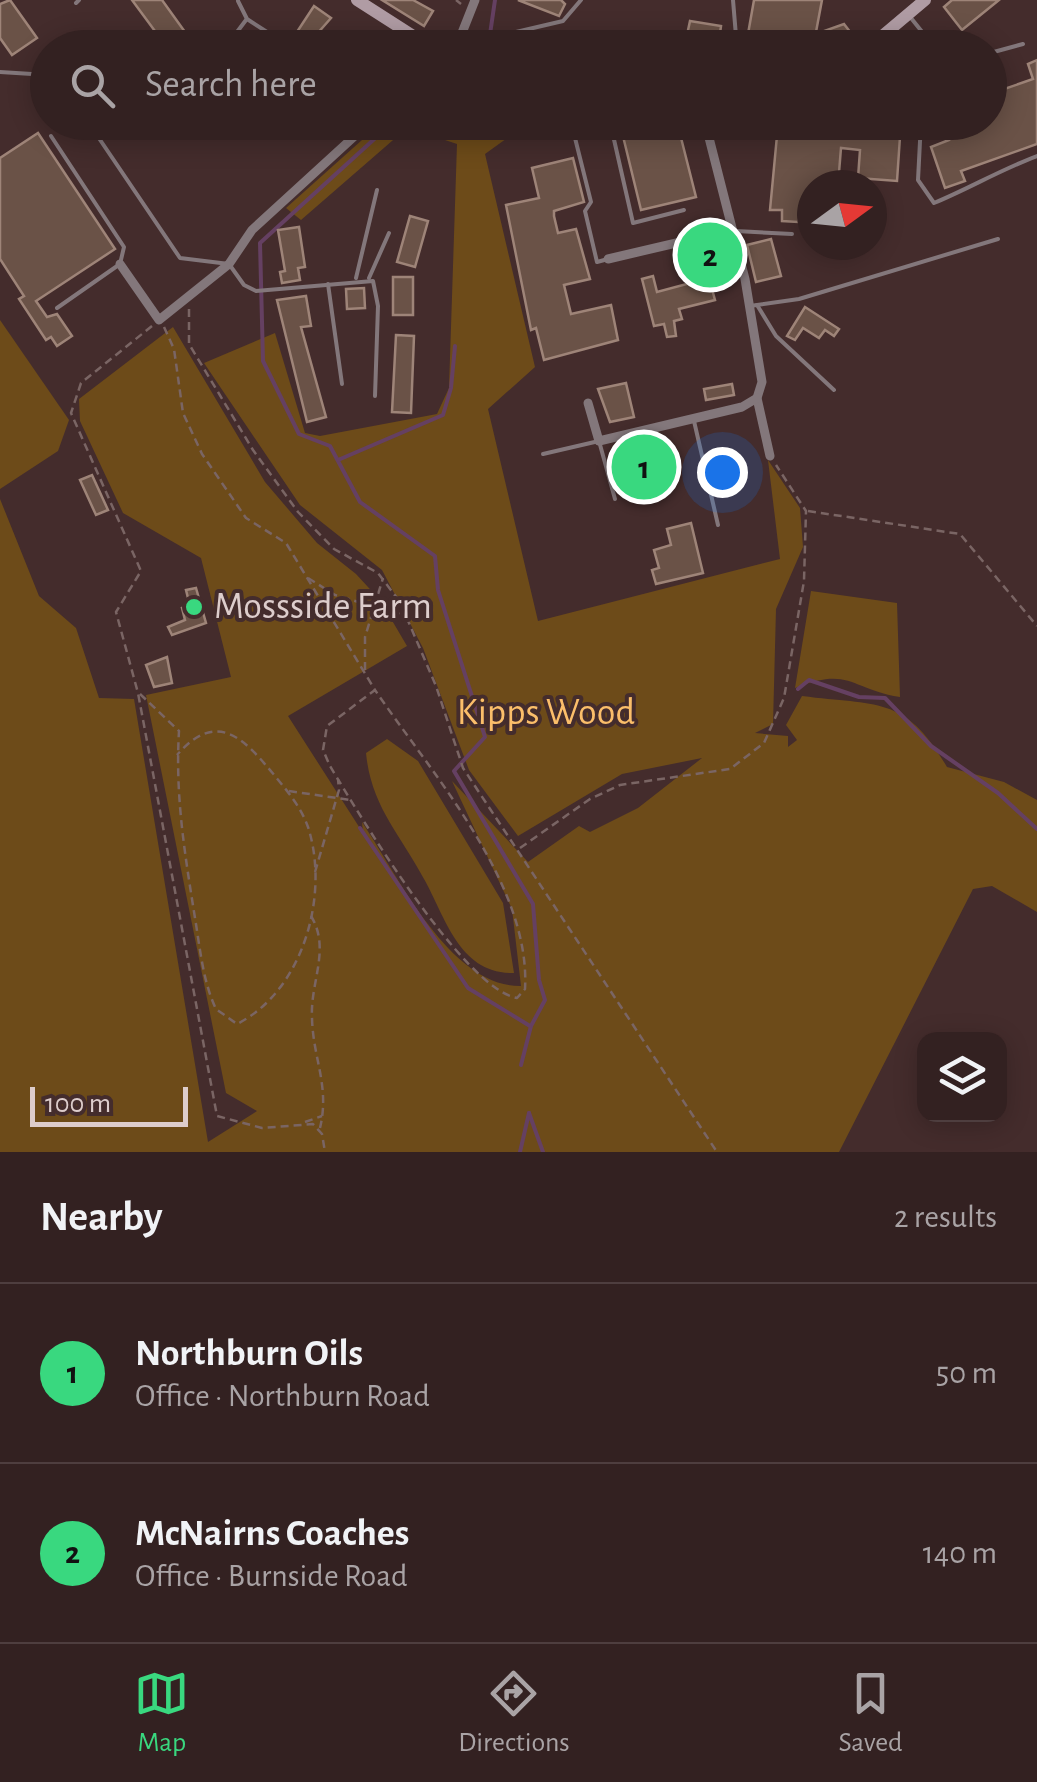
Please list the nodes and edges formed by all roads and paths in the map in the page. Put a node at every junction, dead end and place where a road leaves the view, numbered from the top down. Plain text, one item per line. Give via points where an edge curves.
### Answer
1 (238, 0) edge
2 (357, 0) edge
3 (476, 0) edge
4 (581, 0) edge
5 (733, 0) edge
6 (925, 0) edge
7 (908, 14) junction
8 (247, 18) junction
9 (238, 30) edge
10 (265, 30) edge
11 (404, 30) edge
12 (464, 30) edge
13 (524, 30) edge
14 (736, 30) edge
15 (889, 30) edge
16 (921, 30) edge
17 (1022, 44) dead end
18 (1007, 49) edge
19 (0, 72) edge
20 (30, 74) edge
21 (54, 140) edge
22 (100, 140) edge
23 (350, 140) edge
24 (576, 140) edge
25 (614, 140) edge
26 (710, 140) edge
27 (920, 140) edge
28 (1037, 156) edge
29 (377, 190) dead end
30 (684, 210) dead end
31 (732, 230) junction
32 (389, 233) dead end
33 (792, 234) dead end
34 (998, 238) dead end
35 (608, 260) joint
36 (120, 264) junction
37 (229, 264) junction
38 (356, 279) junction
39 (368, 279) junction
40 (328, 284) junction
41 (193, 294) junction
42 (754, 306) junction
43 (57, 308) dead end
44 (159, 320) junction
45 (342, 384) dead end
46 (834, 390) dead end
47 (375, 396) dead end
48 (757, 398) junction
49 (588, 403) dead end
50 (693, 417) junction
51 (599, 440) junction
52 (543, 454) dead end
53 (770, 456) joint
54 (615, 500) dead end
55 (806, 511) junction
56 (718, 525) dead end
57 (307, 577) junction
58 (383, 578) junction
59 (375, 606) junction
60 (408, 617) junction
61 (1037, 626) edge
62 (367, 676) junction
63 (376, 690) junction
64 (138, 693) junction
65 (178, 755) junction
66 (337, 778) junction
67 (288, 790) junction
68 (337, 795) junction
69 (351, 800) junction
70 (518, 848) junction
71 (313, 882) junction
72 (311, 915) junction
73 (323, 1116) junction
74 (305, 1122) junction
75 (322, 1134) junction
76 (326, 1152) edge
77 (716, 1152) edge

1 - 8 lane
2 - 11 main road
3 - 12 street
4 - 13 lane via 562,21
5 - 14 lane
6 - 7 main road
7 - 15 main road
7 - 16 lane
8 - 9 lane
8 - 10 lane
17 - 18 lane
19 - 20 lane
21 - 36 lane via 124,247
22 - 37 lane via 180,258
23 - 37 street via 252,230
24 - 35 lane via 597,262
25 - 30 lane via 633,223
26 - 31 street
27 - 28 lane via 918,180 934,203
29 - 38 lane
31 - 33 lane
31 - 35 street
31 - 42 street
32 - 39 lane
34 - 42 lane via 798,299
36 - 43 lane
36 - 44 street
37 - 40 lane via 256,291
37 - 41 street
38 - 39 lane
38 - 40 lane
39 - 47 lane via 378,290
40 - 45 lane
41 - 44 street
41 - 58 path via 189,344 252,450 334,549
42 - 46 lane
42 - 48 street via 762,382
44 - 57 path via 171,338 183,413 202,454 239,510 279,536
44 - 64 path via 81,384 71,413 141,572 116,612
48 - 50 street
48 - 53 street
49 - 51 street
50 - 51 street
50 - 56 lane
51 - 52 lane
51 - 54 lane
53 - 55 path
55 - 61 path via 960,534
55 - 70 path via 804,581 784,698 764,743 730,770 620,785
57 - 59 path
57 - 62 path
58 - 59 path
58 - 60 path
59 - 60 path
59 - 62 path via 363,651
60 - 70 path via 454,753
62 - 63 path
63 - 66 path via 324,732 322,750
63 - 69 path via 498,874 518,925 526,973 521,995 500,993 460,958
64 - 65 path via 179,732
64 - 74 path via 217,1116 262,1128
65 - 67 path via 190,740 221,730 234,734
65 - 72 path via 178,812 200,945 211,999 225,1018 238,1024 270,1002 297,962
66 - 68 path
66 - 69 path
67 - 68 path
67 - 71 path via 308,828
68 - 69 path
68 - 71 path
70 - 77 path
71 - 72 path
72 - 73 path via 321,938 312,1020 326,1091
73 - 74 path
73 - 75 path
74 - 75 path
75 - 76 path

